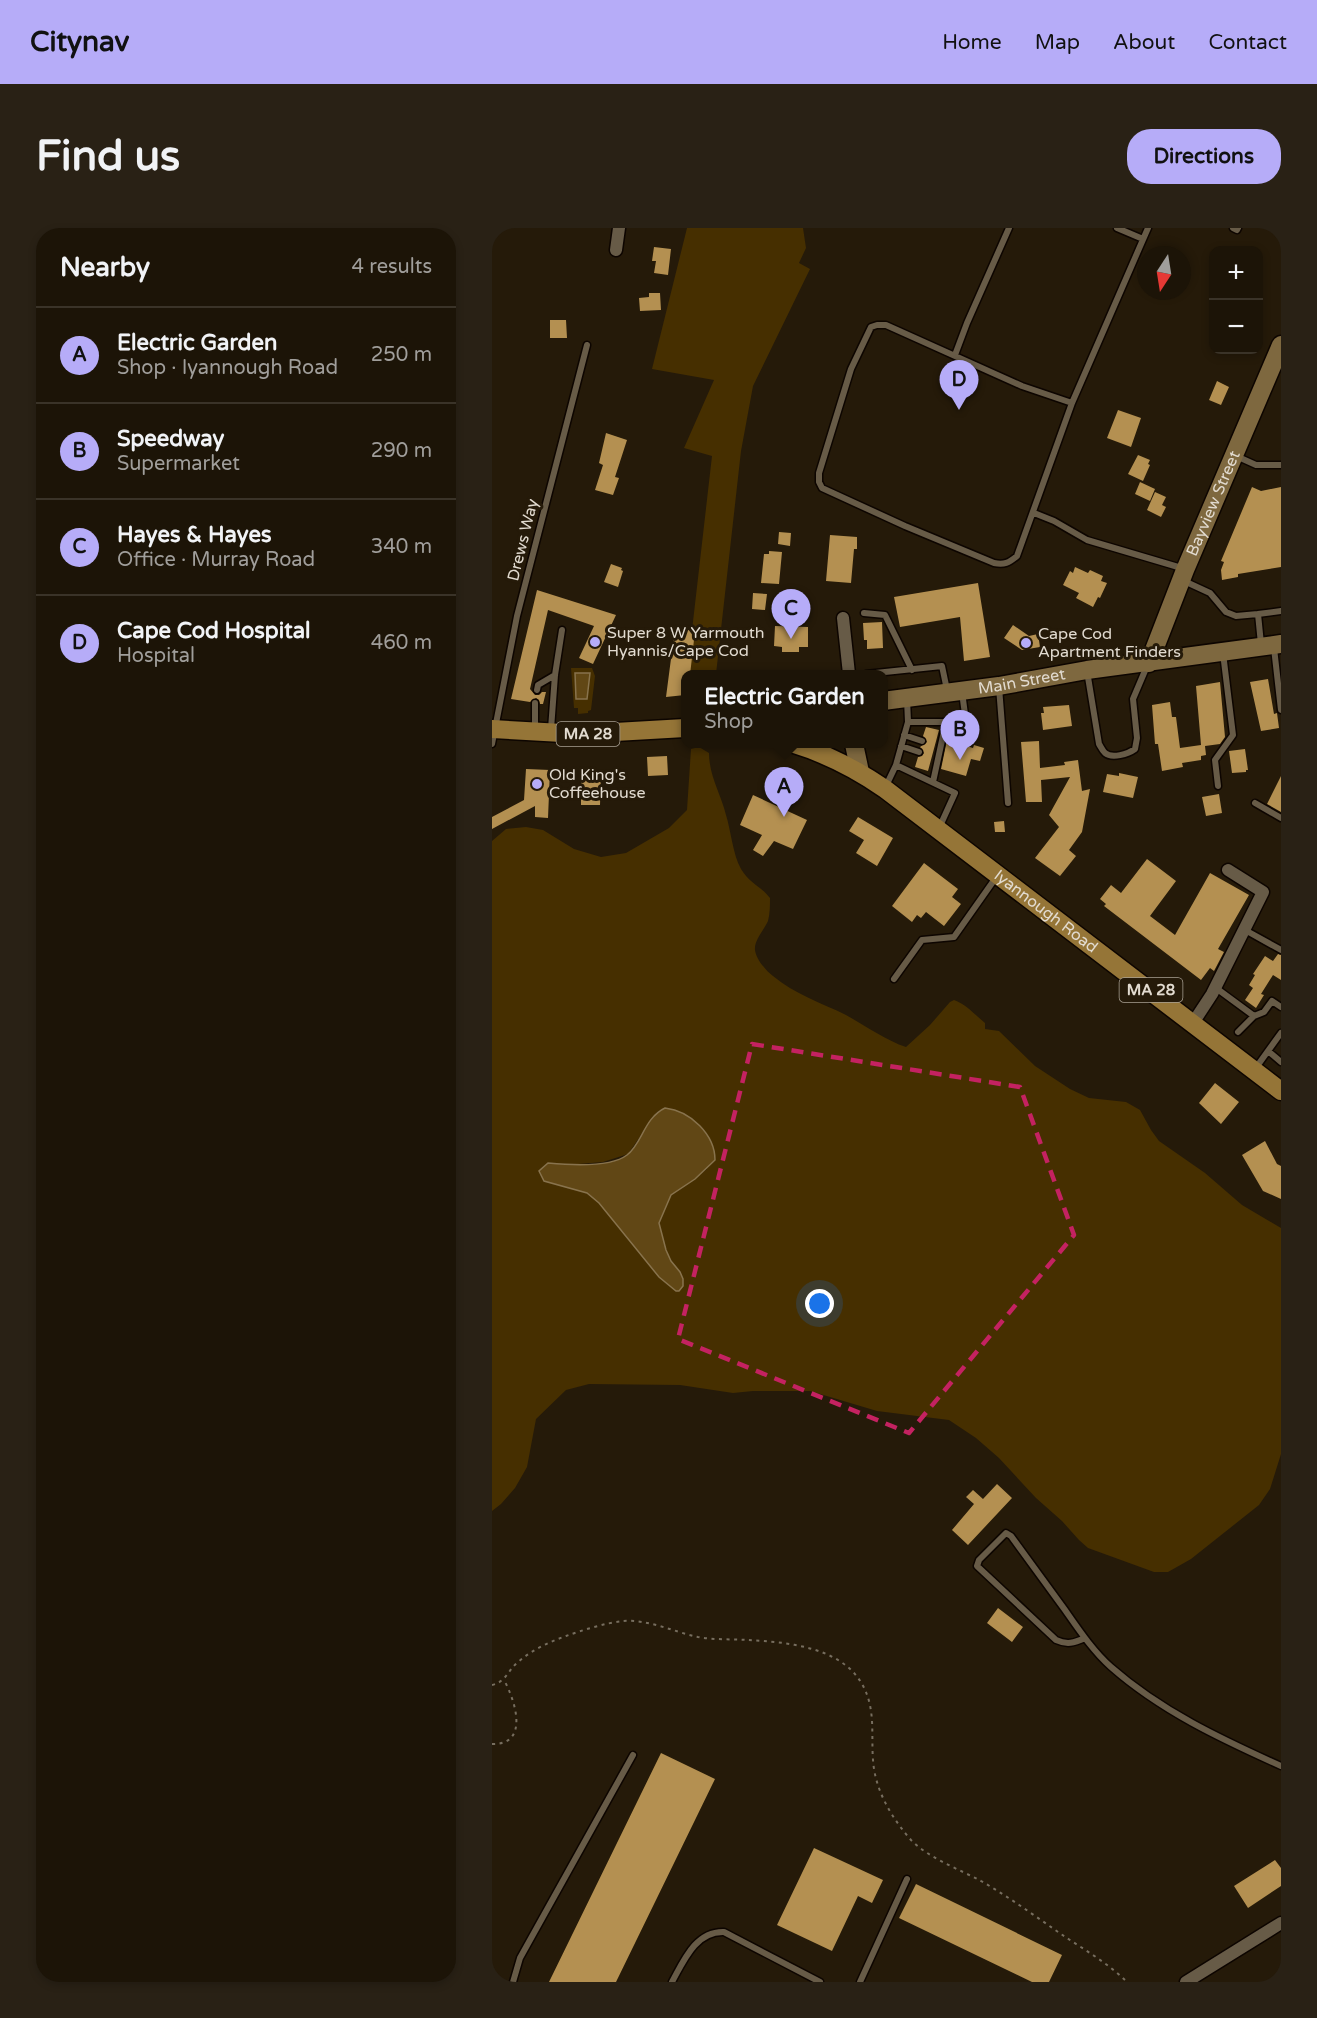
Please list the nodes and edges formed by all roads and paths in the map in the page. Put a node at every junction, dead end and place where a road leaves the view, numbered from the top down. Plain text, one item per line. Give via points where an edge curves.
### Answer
1 (619, 228) edge
2 (1009, 228) edge
3 (1118, 228) edge
4 (1148, 228) edge
5 (1143, 239) junction
6 (616, 250) dead end
7 (587, 345) dead end
8 (1281, 345) edge
9 (955, 355) junction
10 (1072, 403) junction
11 (1234, 455) junction
12 (1281, 465) edge
13 (1034, 513) junction
14 (1183, 575) junction
15 (1281, 611) edge
16 (864, 613) dead end
17 (1258, 614) junction
18 (843, 618) dead end
19 (562, 630) dead end
20 (1272, 646) edge
21 (1223, 652) junction
22 (1149, 663) junction
23 (848, 670) edge
24 (912, 670) junction
25 (1087, 670) junction
26 (888, 673) edge
27 (555, 675) junction
28 (999, 686) junction
29 (537, 690) dead end
30 (955, 692) junction
31 (906, 700) junction
32 (888, 701) edge
33 (535, 703) dead end
34 (888, 706) edge
35 (1281, 710) edge
36 (908, 722) junction
37 (946, 722) junction
38 (681, 728) edge
39 (543, 732) junction
40 (493, 734) edge
41 (904, 735) junction
42 (922, 741) dead end
43 (901, 746) junction
44 (808, 748) edge
45 (855, 748) edge
46 (919, 752) dead end
47 (896, 765) junction
48 (860, 772) junction
49 (933, 782) junction
50 (1218, 786) dead end
51 (885, 789) junction
52 (1008, 803) dead end
53 (1255, 803) dead end
54 (1281, 819) edge
55 (938, 830) junction
56 (1228, 870) dead end
57 (997, 875) junction
58 (1245, 930) junction
59 (1281, 950) edge
60 (894, 980) dead end
61 (1215, 987) junction
62 (1281, 1007) edge
63 (1254, 1016) junction
64 (1193, 1023) junction
65 (1238, 1032) dead end
66 (1281, 1033) edge
67 (1268, 1051) junction
68 (1281, 1062) edge
69 (1255, 1070) junction
70 (1281, 1091) edge
71 (1085, 1638) junction
72 (504, 1680) junction
73 (492, 1685) edge
74 (492, 1744) edge
75 (633, 1755) dead end
76 (1281, 1766) edge
77 (908, 1879) dead end
78 (1281, 1923) edge
79 (513, 1982) edge
80 (672, 1982) edge
81 (820, 1982) edge
82 (860, 1982) edge
83 (1127, 1982) edge
84 (1186, 1982) edge

1 - 6 street
2 - 9 lane
3 - 5 lane
4 - 5 lane
5 - 10 lane
7 - 40 lane, Drews Way via 518,616
8 - 11 main road, Bayview Street
9 - 10 lane via 1022,386
9 - 13 lane via 886,325 871,327 851,369 828,442 819,473 822,488 994,563 1003,564 1017,556
10 - 13 lane
11 - 12 lane via 1256,465
11 - 14 main road, Bayview Street
13 - 14 lane via 1087,540
14 - 17 lane via 1210,593 1226,612 1236,616
14 - 22 main road, Bayview Street
15 - 17 lane
16 - 24 lane via 885,615
17 - 20 lane
18 - 23 street
19 - 27 lane
20 - 21 main road, Main Street
20 - 35 lane
21 - 22 main road, Main Street
21 - 50 lane via 1233,735 1215,760
22 - 25 main road, Main Street
22 - 25 lane via 1133,699 1135,749 1112,756 1099,744
24 - 26 lane
24 - 30 lane via 942,666
25 - 28 main road, Main Street
27 - 29 lane via 538,685
27 - 39 lane
28 - 30 main road, Main Street
28 - 52 lane
30 - 31 main road, Main Street
30 - 37 lane via 966,722
31 - 32 main road, Main Street
31 - 34 main road, Main Street
31 - 36 lane
33 - 39 lane
36 - 37 lane
36 - 41 lane
37 - 49 lane via 935,758
38 - 39 main road, MA 28 via 580,734
39 - 40 main road, MA 28
41 - 42 lane
41 - 43 lane
43 - 46 lane
43 - 47 lane
44 - 48 main road, Iyannough Road / MA 28
45 - 48 main road
47 - 49 lane
47 - 51 lane
48 - 51 main road, Iyannough Road / MA 28
49 - 55 lane via 955,793
51 - 55 main road, Iyannough Road / MA 28
53 - 54 lane
55 - 57 main road, Iyannough Road / MA 28
56 - 58 street via 1263,892
57 - 60 lane via 954,937 922,940
57 - 64 main road, Iyannough Road / MA 28
58 - 59 lane
58 - 61 street
61 - 63 lane
61 - 64 street
62 - 63 lane via 1272,1001 1264,1012
63 - 65 lane
64 - 69 main road, Iyannough Road / MA 28
66 - 67 lane
67 - 68 lane
67 - 69 lane
69 - 70 main road, Iyannough Road / MA 28
71 - 71 lane via 1011,1536 1006,1533 979,1560 977,1566 1056,1640 1064,1644
71 - 76 lane via 1110,1666 1147,1695 1232,1744
72 - 73 path
72 - 74 path via 517,1721 508,1742
72 - 83 path via 516,1663 541,1646 623,1621 648,1623 700,1637 751,1640 827,1654 843,1662 863,1685 872,1707 875,1780 888,1809 912,1840 1020,1906 1100,1959
75 - 79 lane via 520,1958
77 - 82 lane
78 - 84 street
80 - 81 lane via 689,1951 705,1936 724,1932

